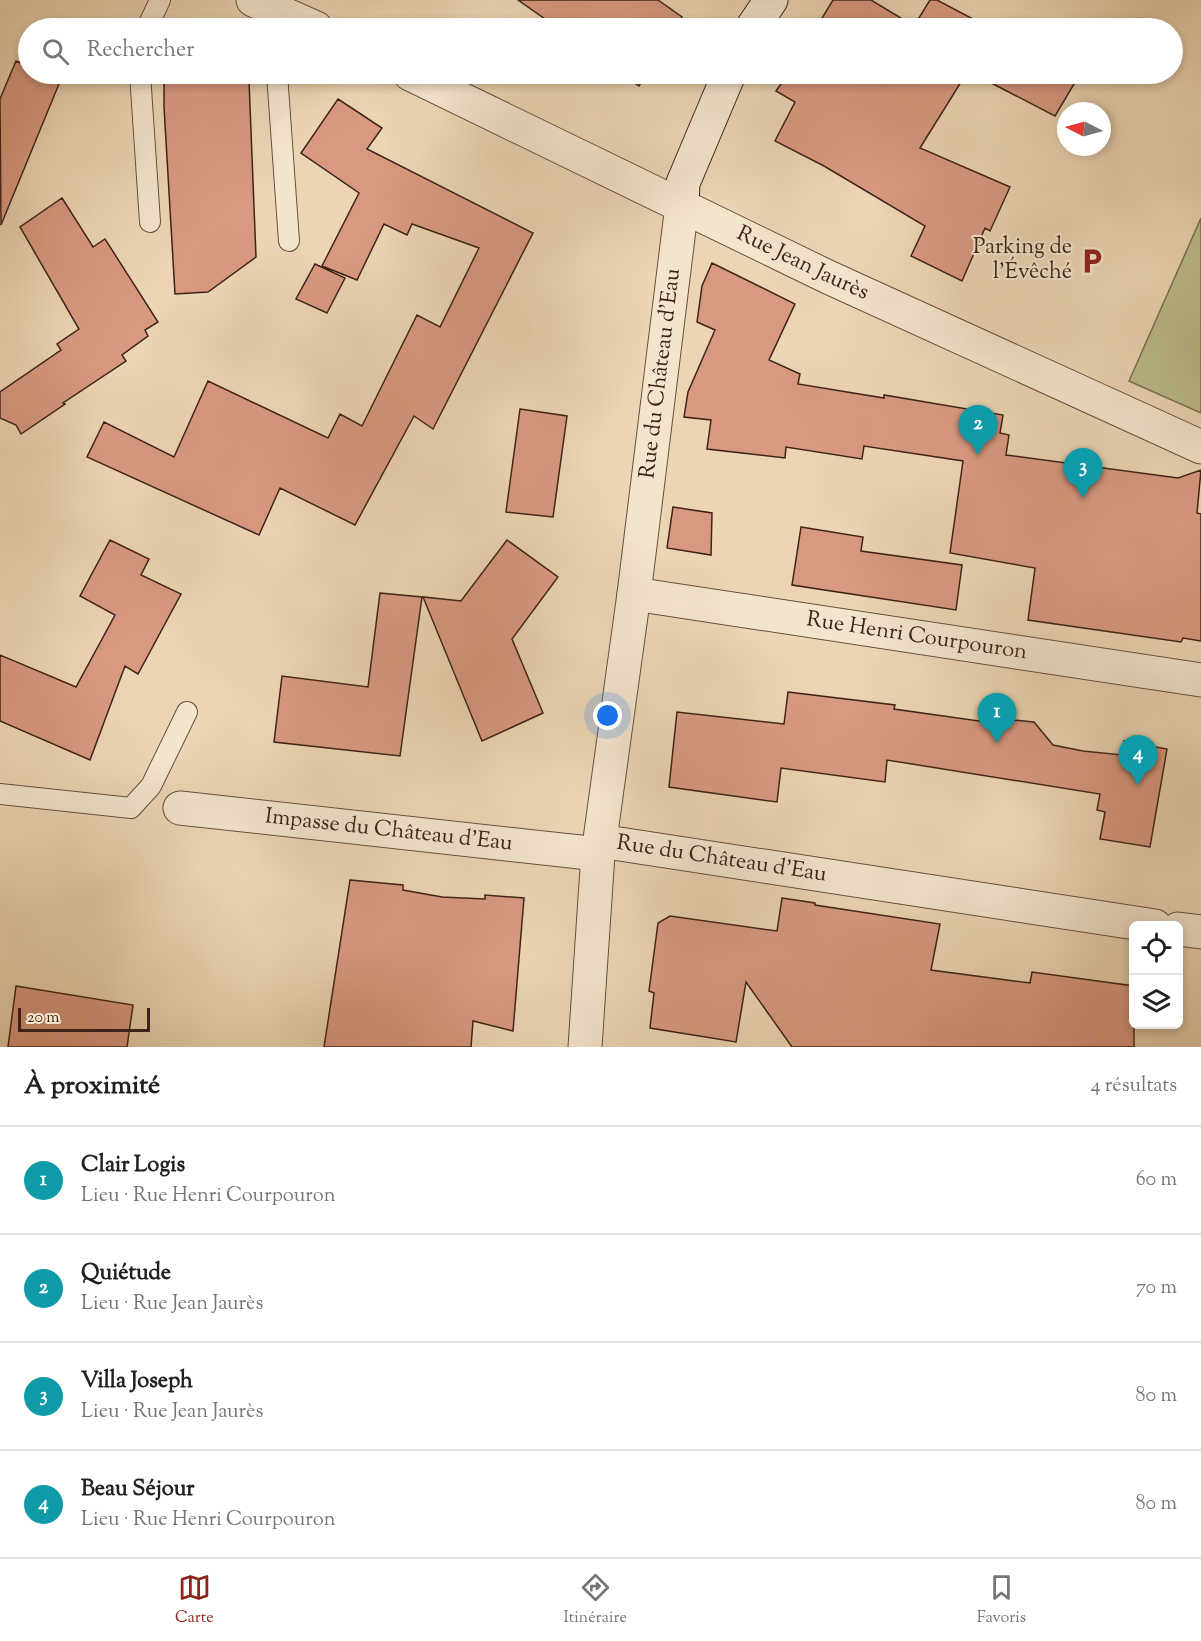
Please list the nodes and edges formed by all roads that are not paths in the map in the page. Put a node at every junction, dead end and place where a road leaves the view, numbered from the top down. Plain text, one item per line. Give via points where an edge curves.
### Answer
1 (160, 0) edge
2 (771, 0) edge
3 (266, 12) edge
4 (152, 18) edge
5 (285, 18) edge
6 (759, 18) edge
7 (141, 84) edge
8 (278, 84) edge
9 (431, 84) edge
10 (725, 84) edge
11 (682, 205) junction
12 (150, 222) dead end
13 (289, 241) dead end
14 (1201, 447) edge
15 (633, 594) junction
16 (1201, 680) edge
17 (187, 712) dead end
18 (0, 794) edge
19 (180, 808) dead end
20 (599, 848) junction
21 (1129, 922) edge
22 (1183, 930) edge
23 (1201, 932) edge
24 (585, 1047) edge

1 - 4 lane
2 - 6 street
3 - 5 street
7 - 12 lane
8 - 13 lane
9 - 11 street, Rue Jean Jaurès
10 - 11 street, Rue du Château d'Eau via 683,183
11 - 14 street, Rue Jean Jaurès via 828,277
11 - 15 street, Rue du Château d'Eau
15 - 16 street, Rue Henri Courpouron
15 - 20 street, Rue du Château d'Eau
17 - 18 lane via 151,786 131,808
19 - 20 street, Impasse du Château d'Eau
20 - 21 street, Rue du Château d'Eau
20 - 24 street
22 - 23 street

